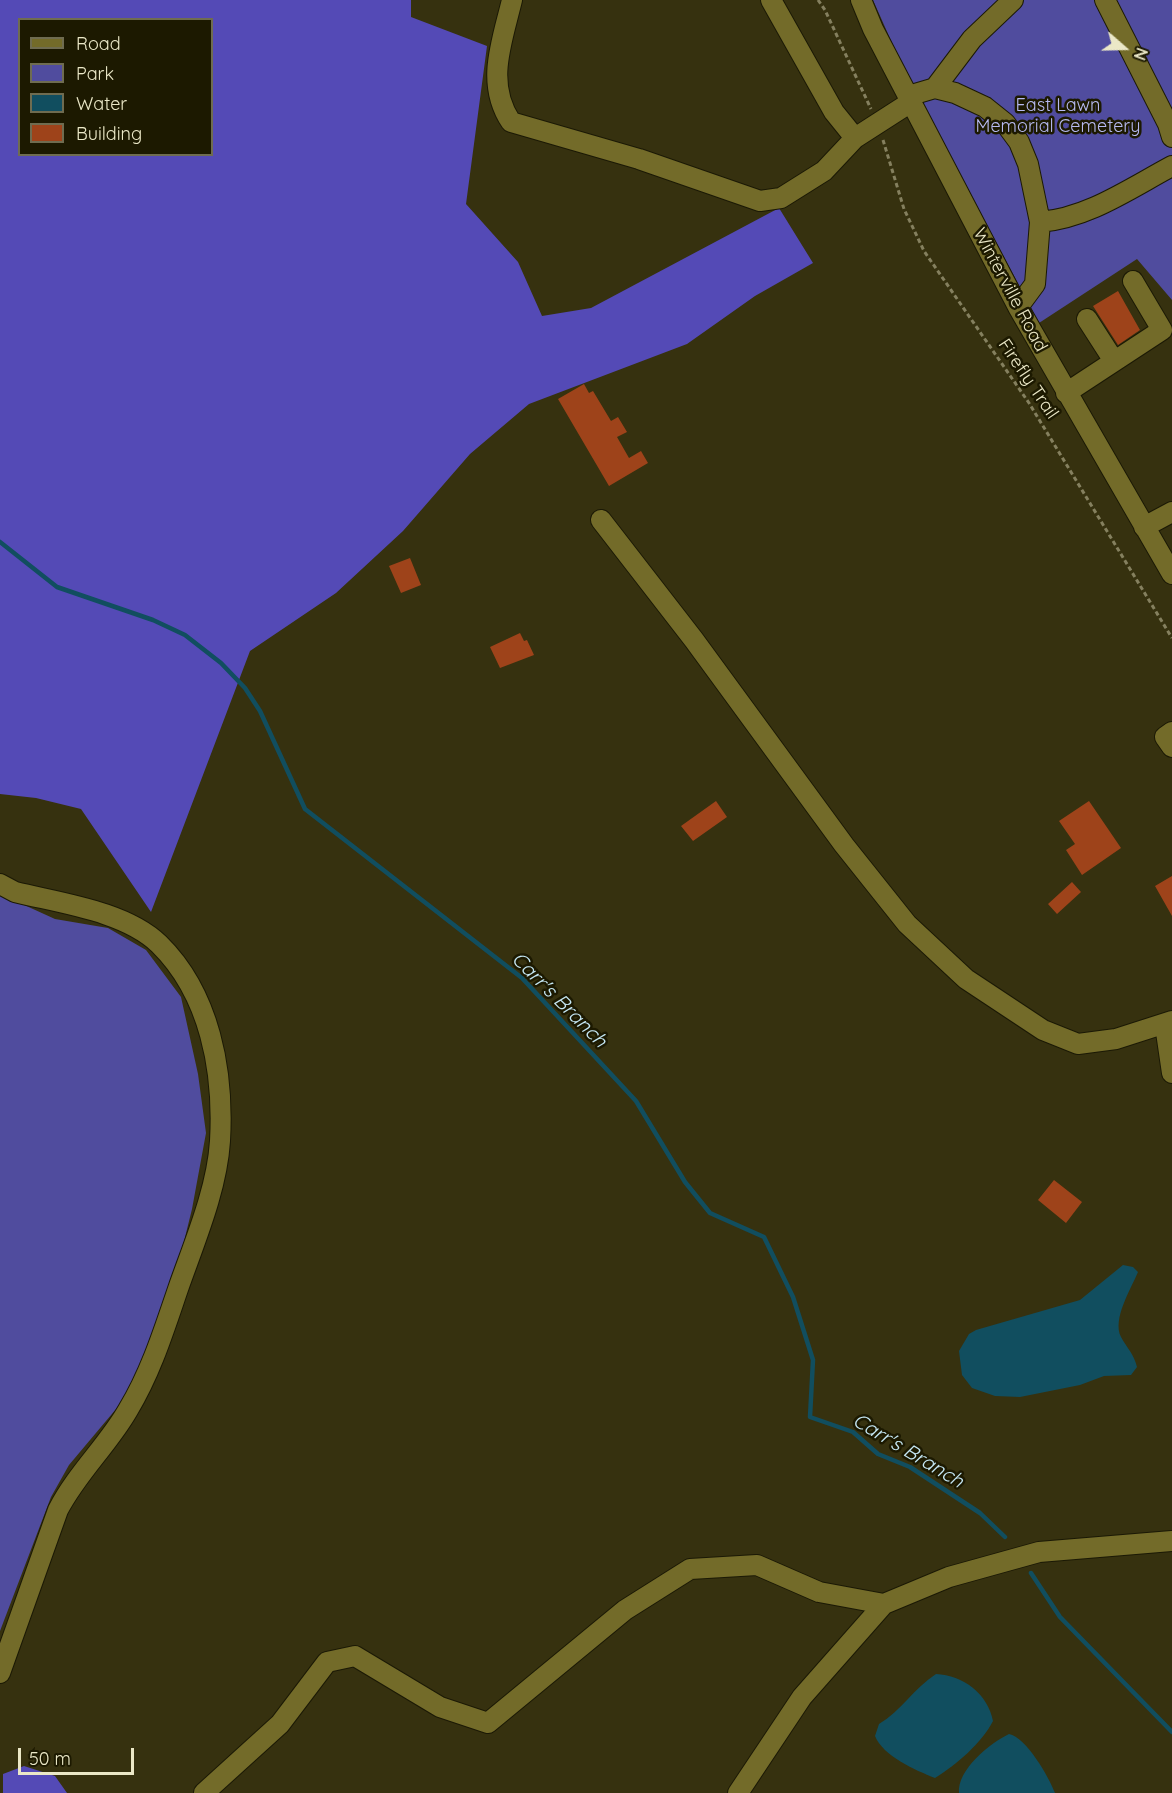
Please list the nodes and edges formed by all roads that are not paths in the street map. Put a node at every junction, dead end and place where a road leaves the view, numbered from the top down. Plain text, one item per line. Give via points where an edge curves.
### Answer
1 (512, 0) edge
2 (771, 0) edge
3 (861, 0) edge
4 (1012, 0) edge
5 (1105, 0) edge
6 (935, 88) junction
7 (909, 99) junction
8 (1172, 137) edge
9 (855, 138) junction
10 (1172, 166) edge
11 (1040, 222) junction
12 (1133, 281) dead end
13 (1018, 308) junction
14 (1087, 319) dead end
15 (1114, 362) junction
16 (1066, 393) junction
17 (1172, 512) edge
18 (601, 520) dead end
19 (1144, 527) junction
20 (1172, 574) edge
21 (1172, 732) edge
22 (1172, 747) edge
23 (0, 884) edge
24 (1168, 1023) edge
25 (1172, 1073) edge
26 (1172, 1541) edge
27 (884, 1604) junction
28 (0, 1673) edge
29 (204, 1793) edge
30 (738, 1793) edge

1 - 9 street via 496,62 496,90 511,122 639,159 760,201 781,198 824,171
2 - 9 street via 834,112
3 - 7 street, Winterville Road
4 - 6 street via 972,39
5 - 8 street
6 - 7 street
6 - 11 street via 985,107 1020,142
7 - 9 street
7 - 13 street, Winterville Road
10 - 11 street via 1081,215
11 - 13 street via 1035,284
12 - 15 street via 1162,330
13 - 16 street, Winterville Road
14 - 15 street
15 - 16 street
16 - 19 street, Winterville Road
17 - 19 street
18 - 24 street via 900,915 966,979 1043,1030 1078,1044 1116,1039
19 - 20 street, Winterville Road
21 - 22 street via 1165,737
23 - 28 street via 15,892 118,919 157,942 186,976 205,1015 218,1077 220,1142 206,1209 154,1358 128,1411 69,1487
24 - 25 street
26 - 27 street via 1039,1552 949,1577
27 - 29 street via 819,1592 757,1565 690,1569 625,1610 488,1723 441,1707 356,1656 327,1662 280,1724
27 - 30 street via 802,1698

